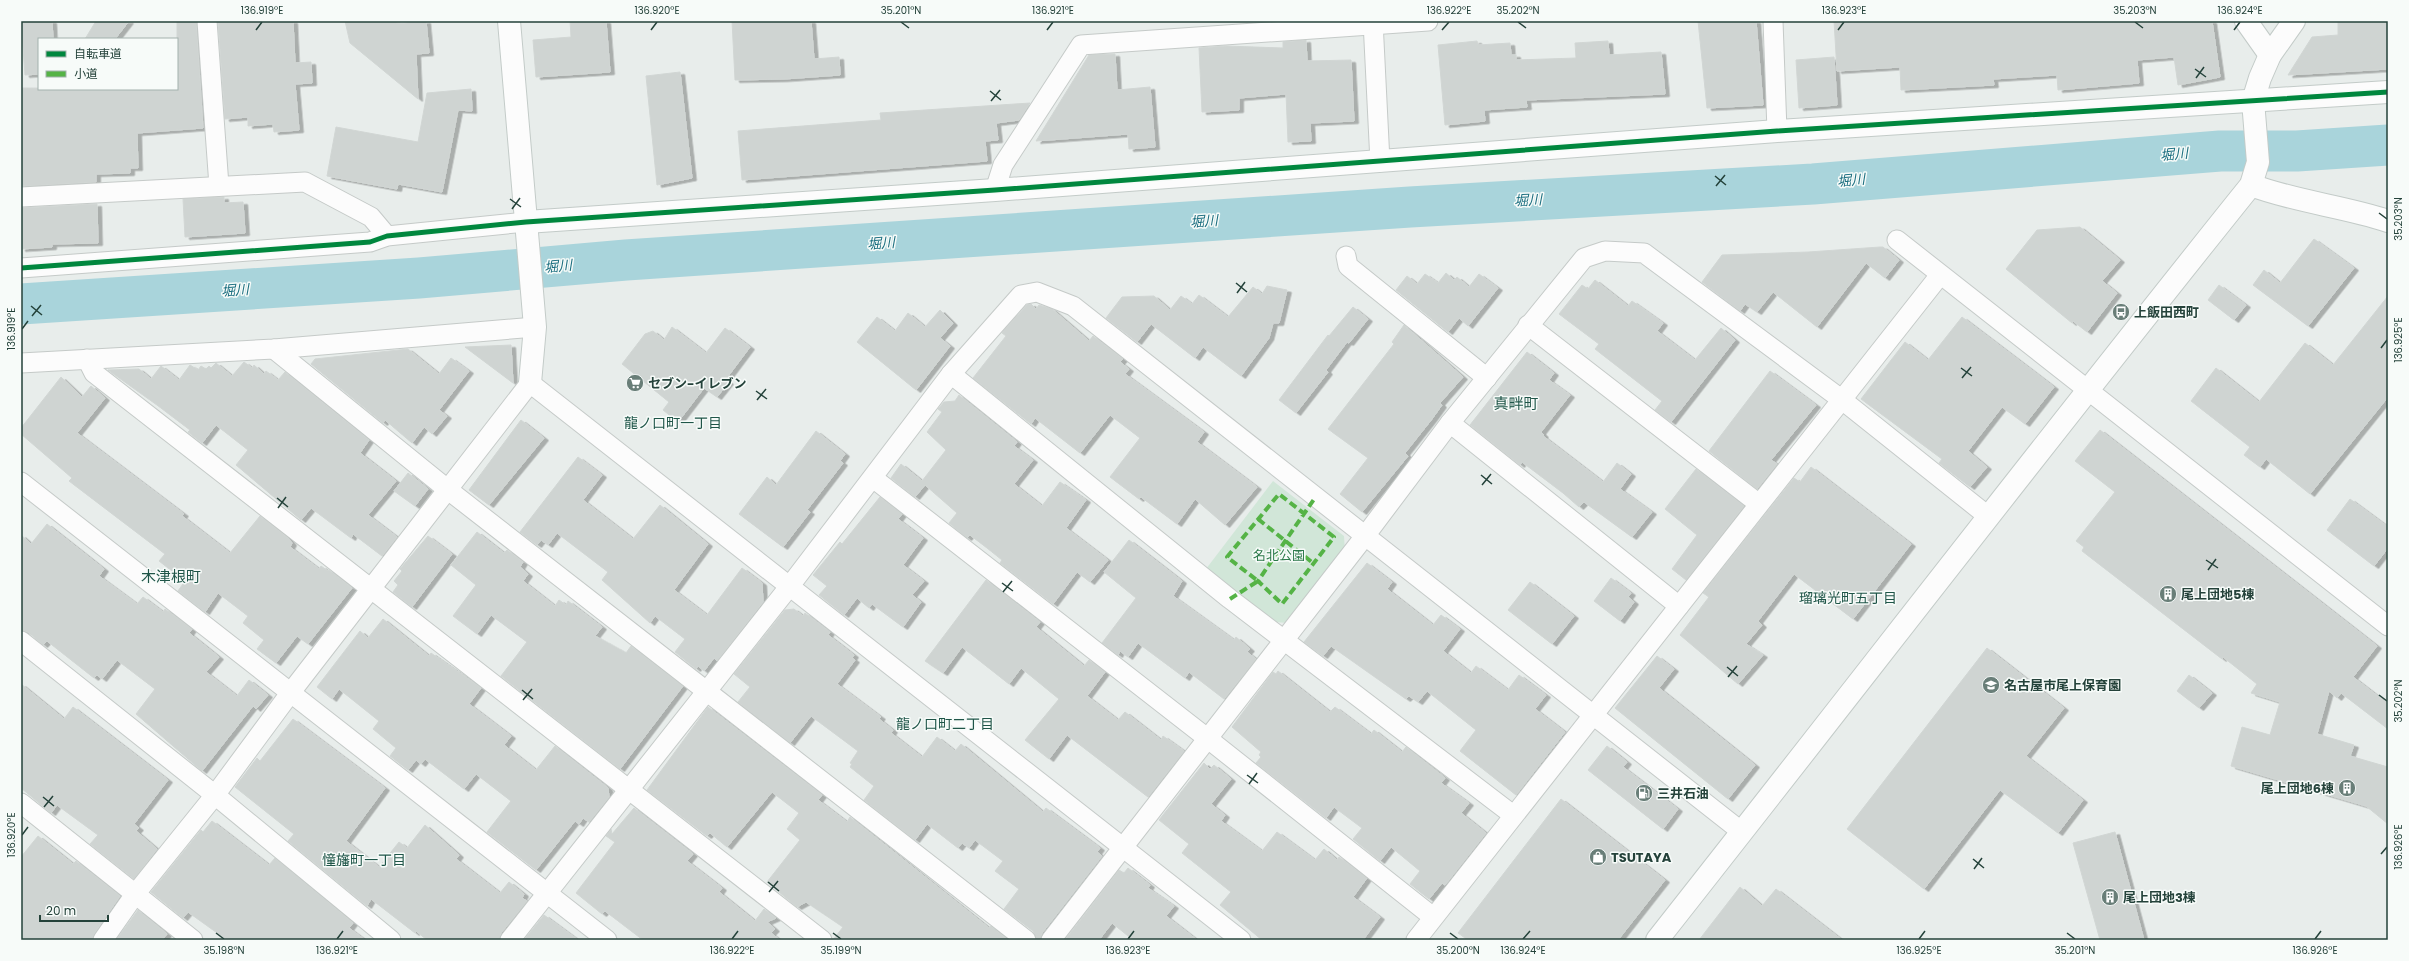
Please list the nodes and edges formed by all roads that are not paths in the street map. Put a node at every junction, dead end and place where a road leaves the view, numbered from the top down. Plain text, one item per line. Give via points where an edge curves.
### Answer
1 (207, 21) edge
2 (509, 21) edge
3 (1428, 21) edge
4 (1774, 21) edge
5 (2246, 21) edge
6 (2294, 21) edge
7 (1373, 23) edge
8 (2270, 55) junction
9 (2388, 92) edge
10 (2254, 111) junction
11 (1777, 130) junction
12 (1380, 162) junction
13 (2251, 185) junction
14 (220, 186) junction
15 (995, 190) junction
16 (21, 197) edge
17 (2388, 221) edge
18 (526, 222) junction
19 (387, 236) junction
20 (1897, 240) dead end
21 (1346, 256) dead end
22 (21, 268) edge
23 (1940, 275) junction
24 (1528, 325) junction
25 (535, 327) junction
26 (274, 349) junction
27 (88, 359) junction
28 (21, 363) edge
29 (951, 374) junction
30 (1487, 378) junction
31 (530, 382) junction
32 (2087, 389) junction
33 (1841, 399) junction
34 (1450, 423) junction
35 (873, 478) junction
36 (21, 482) edge
37 (447, 489) junction
38 (1759, 504) junction
39 (1989, 517) junction
40 (1366, 536) junction
41 (789, 587) junction
42 (370, 589) junction
43 (1679, 606) junction
44 (2388, 626) edge
45 (1283, 639) junction
46 (21, 641) edge
47 (706, 691) junction
48 (291, 692) junction
49 (1592, 716) junction
50 (1207, 738) junction
51 (629, 791) junction
52 (215, 795) junction
53 (21, 803) edge
54 (1513, 815) junction
55 (1742, 832) junction
56 (1124, 848) junction
57 (136, 894) junction
58 (548, 894) junction
59 (1433, 917) junction
60 (103, 940) edge
61 (193, 940) edge
62 (391, 940) edge
63 (510, 940) edge
64 (607, 940) edge
65 (822, 940) edge
66 (1026, 940) edge
67 (1051, 940) edge
68 (1241, 940) edge
69 (1416, 940) edge
70 (1657, 940) edge

1 - 14 street
2 - 18 street
3 - 7 street
4 - 11 street
5 - 8 street
6 - 8 street
7 - 12 street
7 - 15 street via 1081,45 1003,165
8 - 10 street via 2260,78
9 - 10 street
10 - 11 street
10 - 13 street via 2258,162
11 - 12 street
12 - 15 street
13 - 17 street via 2278,195 2359,212
13 - 32 street
14 - 16 street
14 - 19 street via 305,182 371,217
15 - 18 street
18 - 19 street
18 - 25 street
19 - 22 street via 370,242
20 - 23 street
21 - 30 street via 1348,266
23 - 32 street
23 - 33 street
24 - 30 street
24 - 33 street via 1584,258 1605,251 1644,253
24 - 38 street
25 - 26 street
25 - 31 street
26 - 27 street
26 - 37 street
27 - 28 street
27 - 42 street via 94,373
29 - 35 street
29 - 40 street via 1021,295 1037,292 1073,306
29 - 45 street
30 - 34 street
31 - 37 street
31 - 41 street
32 - 39 street
32 - 44 street
33 - 38 street
33 - 39 street
34 - 40 street
34 - 43 street
35 - 41 street
35 - 50 street
36 - 48 street
37 - 42 street
37 - 47 street
38 - 43 street
39 - 55 street
40 - 45 street
40 - 49 street
41 - 47 street
41 - 56 street
42 - 48 street
42 - 51 street
43 - 49 street
45 - 50 street
45 - 54 street
46 - 52 street
47 - 51 street
47 - 66 street
48 - 52 street
48 - 58 street
49 - 54 street
49 - 55 street
50 - 56 street
50 - 59 street
51 - 58 street
51 - 65 street
52 - 57 street
52 - 62 street
53 - 57 street
54 - 59 street
55 - 70 street
56 - 67 street
56 - 68 street
57 - 60 street
57 - 61 street
58 - 63 street
58 - 64 street
59 - 69 street

